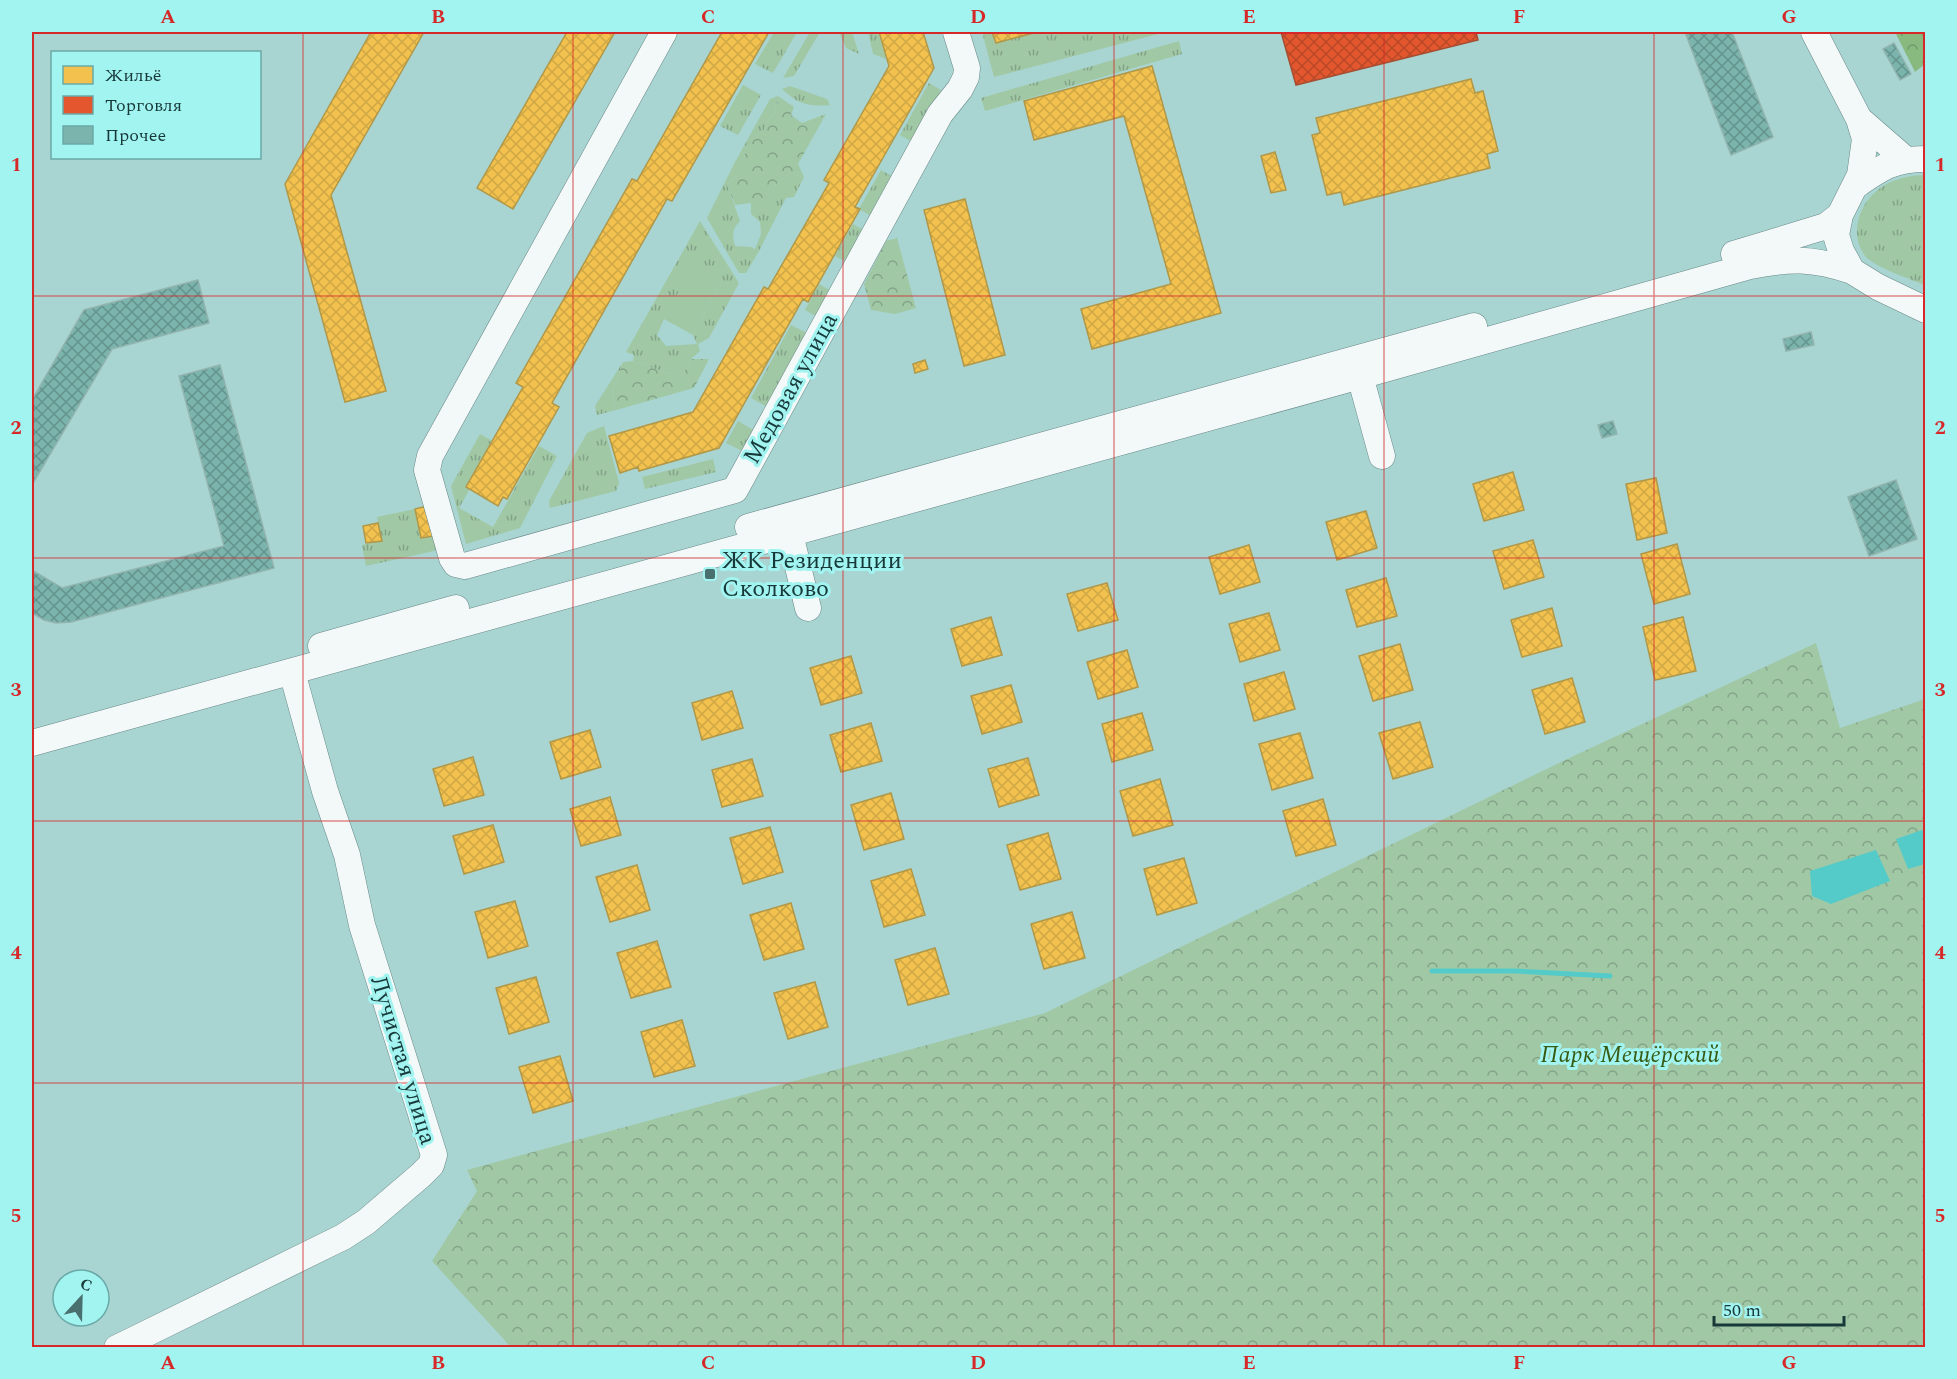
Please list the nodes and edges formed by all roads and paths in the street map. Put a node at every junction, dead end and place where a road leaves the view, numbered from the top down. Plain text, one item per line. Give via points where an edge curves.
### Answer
1 (664, 32) edge
2 (956, 32) edge
3 (1814, 32) edge
4 (1858, 119) junction
5 (1915, 159) edge
6 (1856, 186) junction
7 (1840, 214) junction
8 (1852, 271) junction
9 (1926, 310) edge
10 (1360, 376) junction
11 (1382, 456) dead end
12 (790, 534) junction
13 (808, 608) dead end
14 (292, 672) junction
15 (32, 725) edge
16 (32, 743) edge
17 (117, 1347) edge

1 - 2 street, Медовая улица via 430,456 427,470 456,564 465,566 735,490 940,114 966,77
3 - 4 street
4 - 5 street
4 - 6 street via 1865,139
5 - 6 street via 1885,166
6 - 7 street
7 - 8 street via 1836,235
7 - 15 street via 1826,226 1765,245
8 - 9 street
8 - 10 street via 1798,259 1750,266
10 - 11 street
10 - 12 street
12 - 13 street
12 - 14 street
14 - 16 street
14 - 17 street, Лучистая улица via 346,855 362,925 434,1155 431,1165 344,1237

